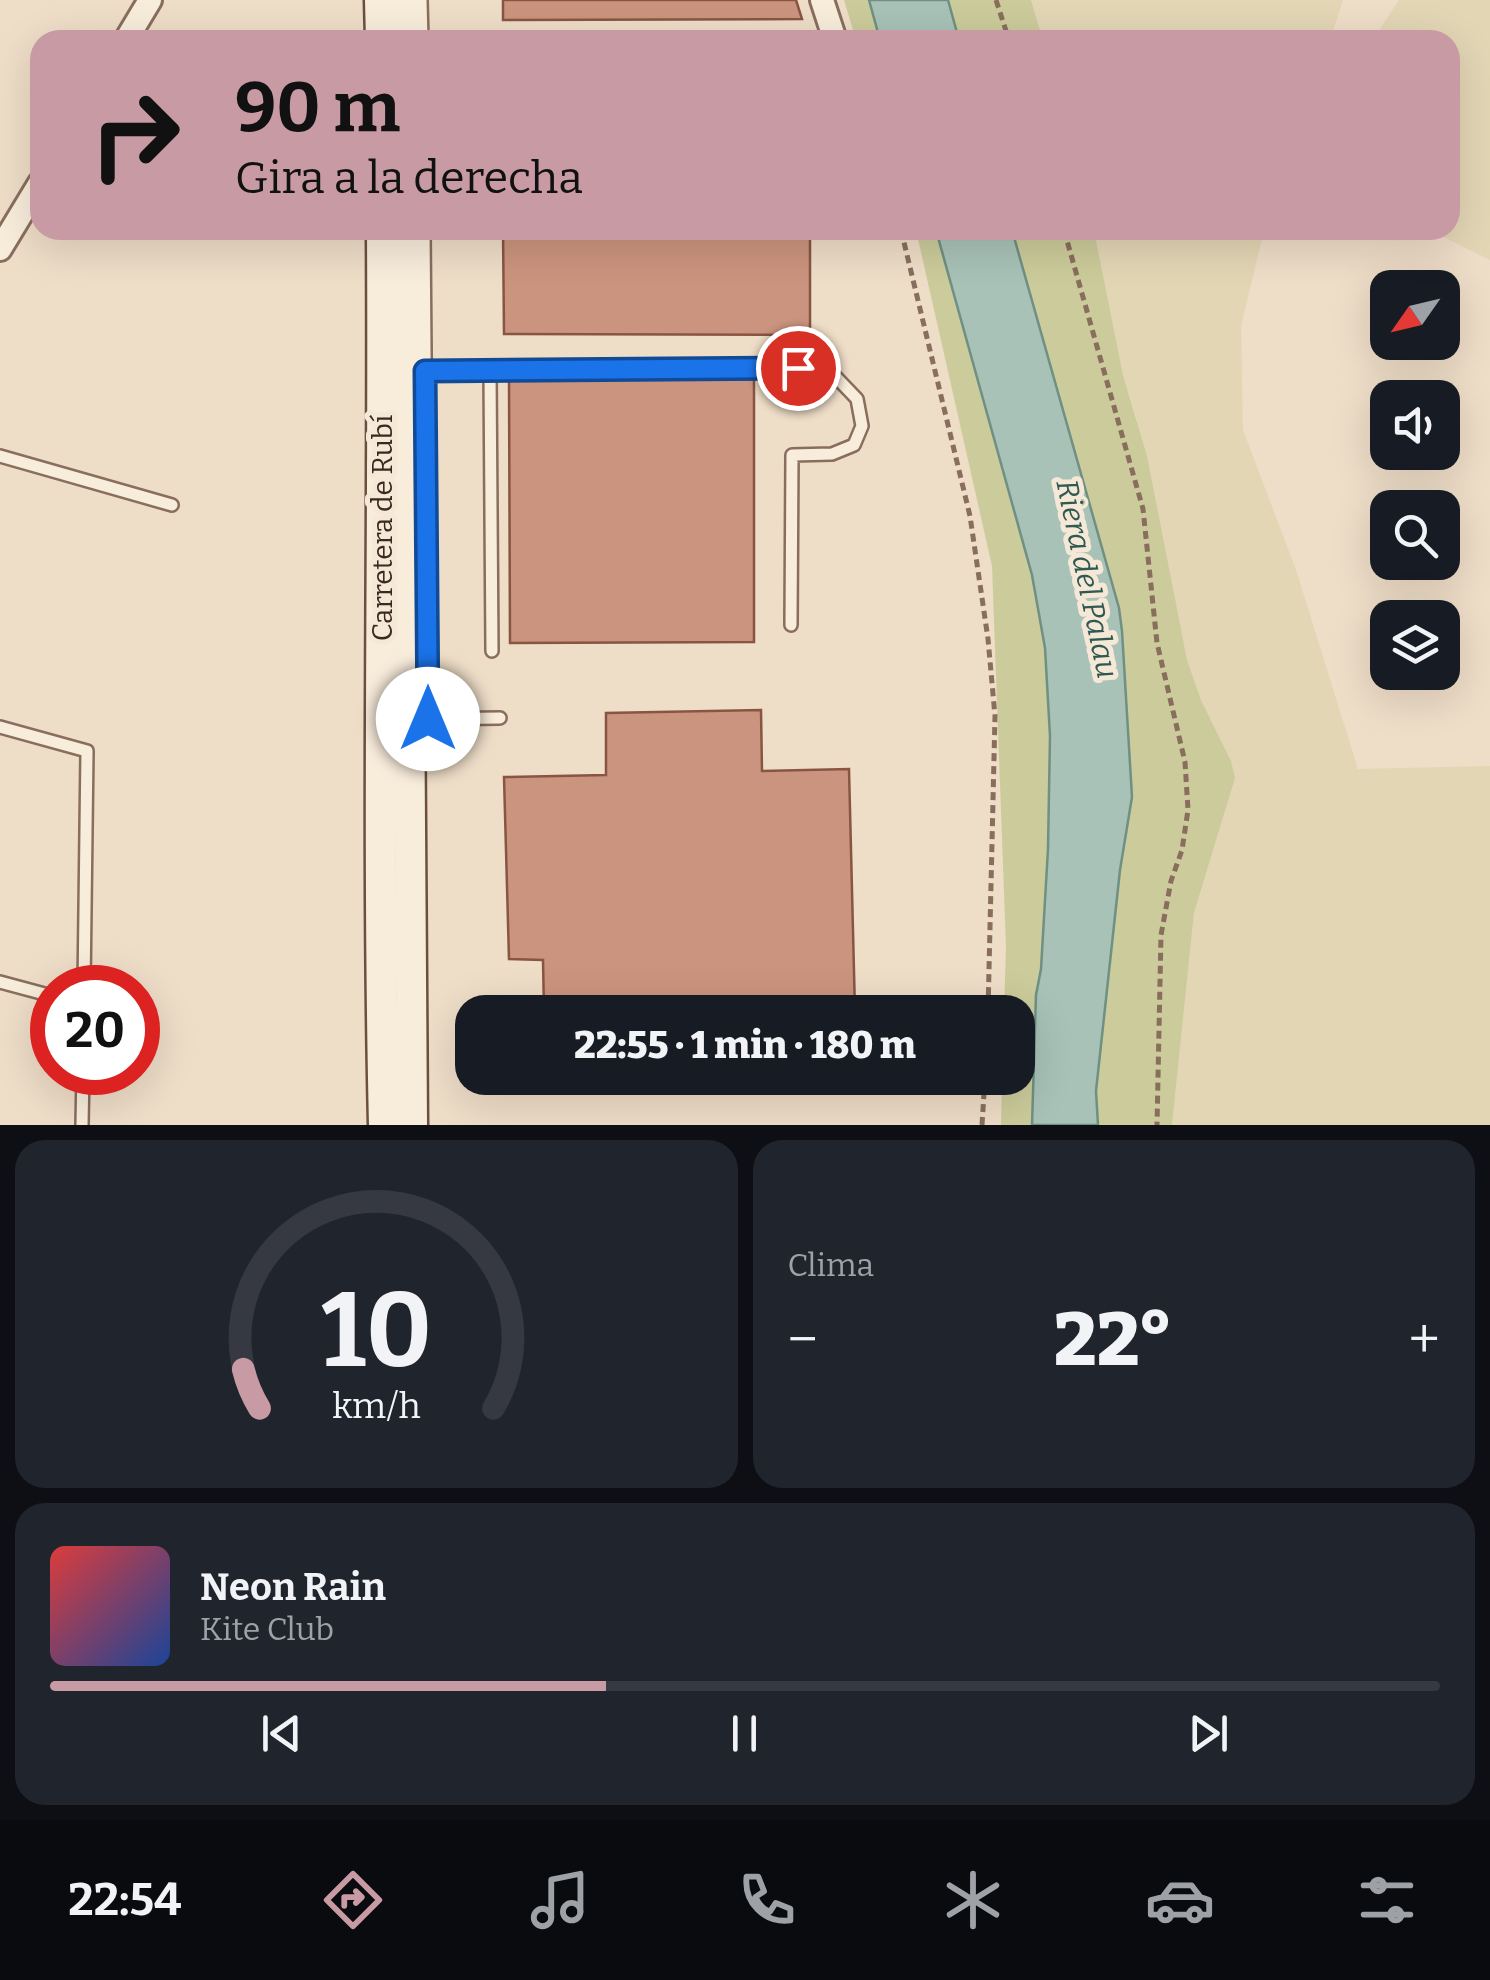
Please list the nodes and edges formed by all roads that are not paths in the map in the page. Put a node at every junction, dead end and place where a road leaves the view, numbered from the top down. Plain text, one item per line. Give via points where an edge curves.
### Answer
1 (150, 0) edge
2 (380, 0) edge
3 (405, 0) edge
4 (421, 0) edge
5 (822, 0) edge
6 (132, 30) edge
7 (380, 30) edge
8 (405, 30) edge
9 (422, 30) edge
10 (832, 30) edge
11 (30, 200) edge
12 (382, 240) edge
13 (406, 240) edge
14 (424, 240) edge
15 (0, 249) edge
16 (425, 371) junction
17 (490, 372) junction
18 (0, 456) edge
19 (172, 504) dead end
20 (791, 625) dead end
21 (492, 651) dead end
22 (500, 718) dead end
23 (0, 728) edge
24 (84, 965) edge
25 (0, 982) edge
26 (30, 990) edge
27 (83, 1095) edge
28 (82, 1125) edge
29 (384, 1125) edge
30 (412, 1125) edge

1 - 6 street
2 - 7 main road
3 - 8 main road
4 - 9 lane
5 - 10 street
11 - 15 street
12 - 29 main road, Carretera de Rubí via 378,817
13 - 30 main road, Carretera de Rubí
14 - 16 lane
16 - 17 lane
16 - 22 lane via 428,719
17 - 20 lane via 798,368 833,374 857,399 862,426 854,445 843,450 792,455
17 - 21 lane
18 - 19 lane
23 - 24 lane via 87,752
25 - 26 lane
27 - 28 lane

